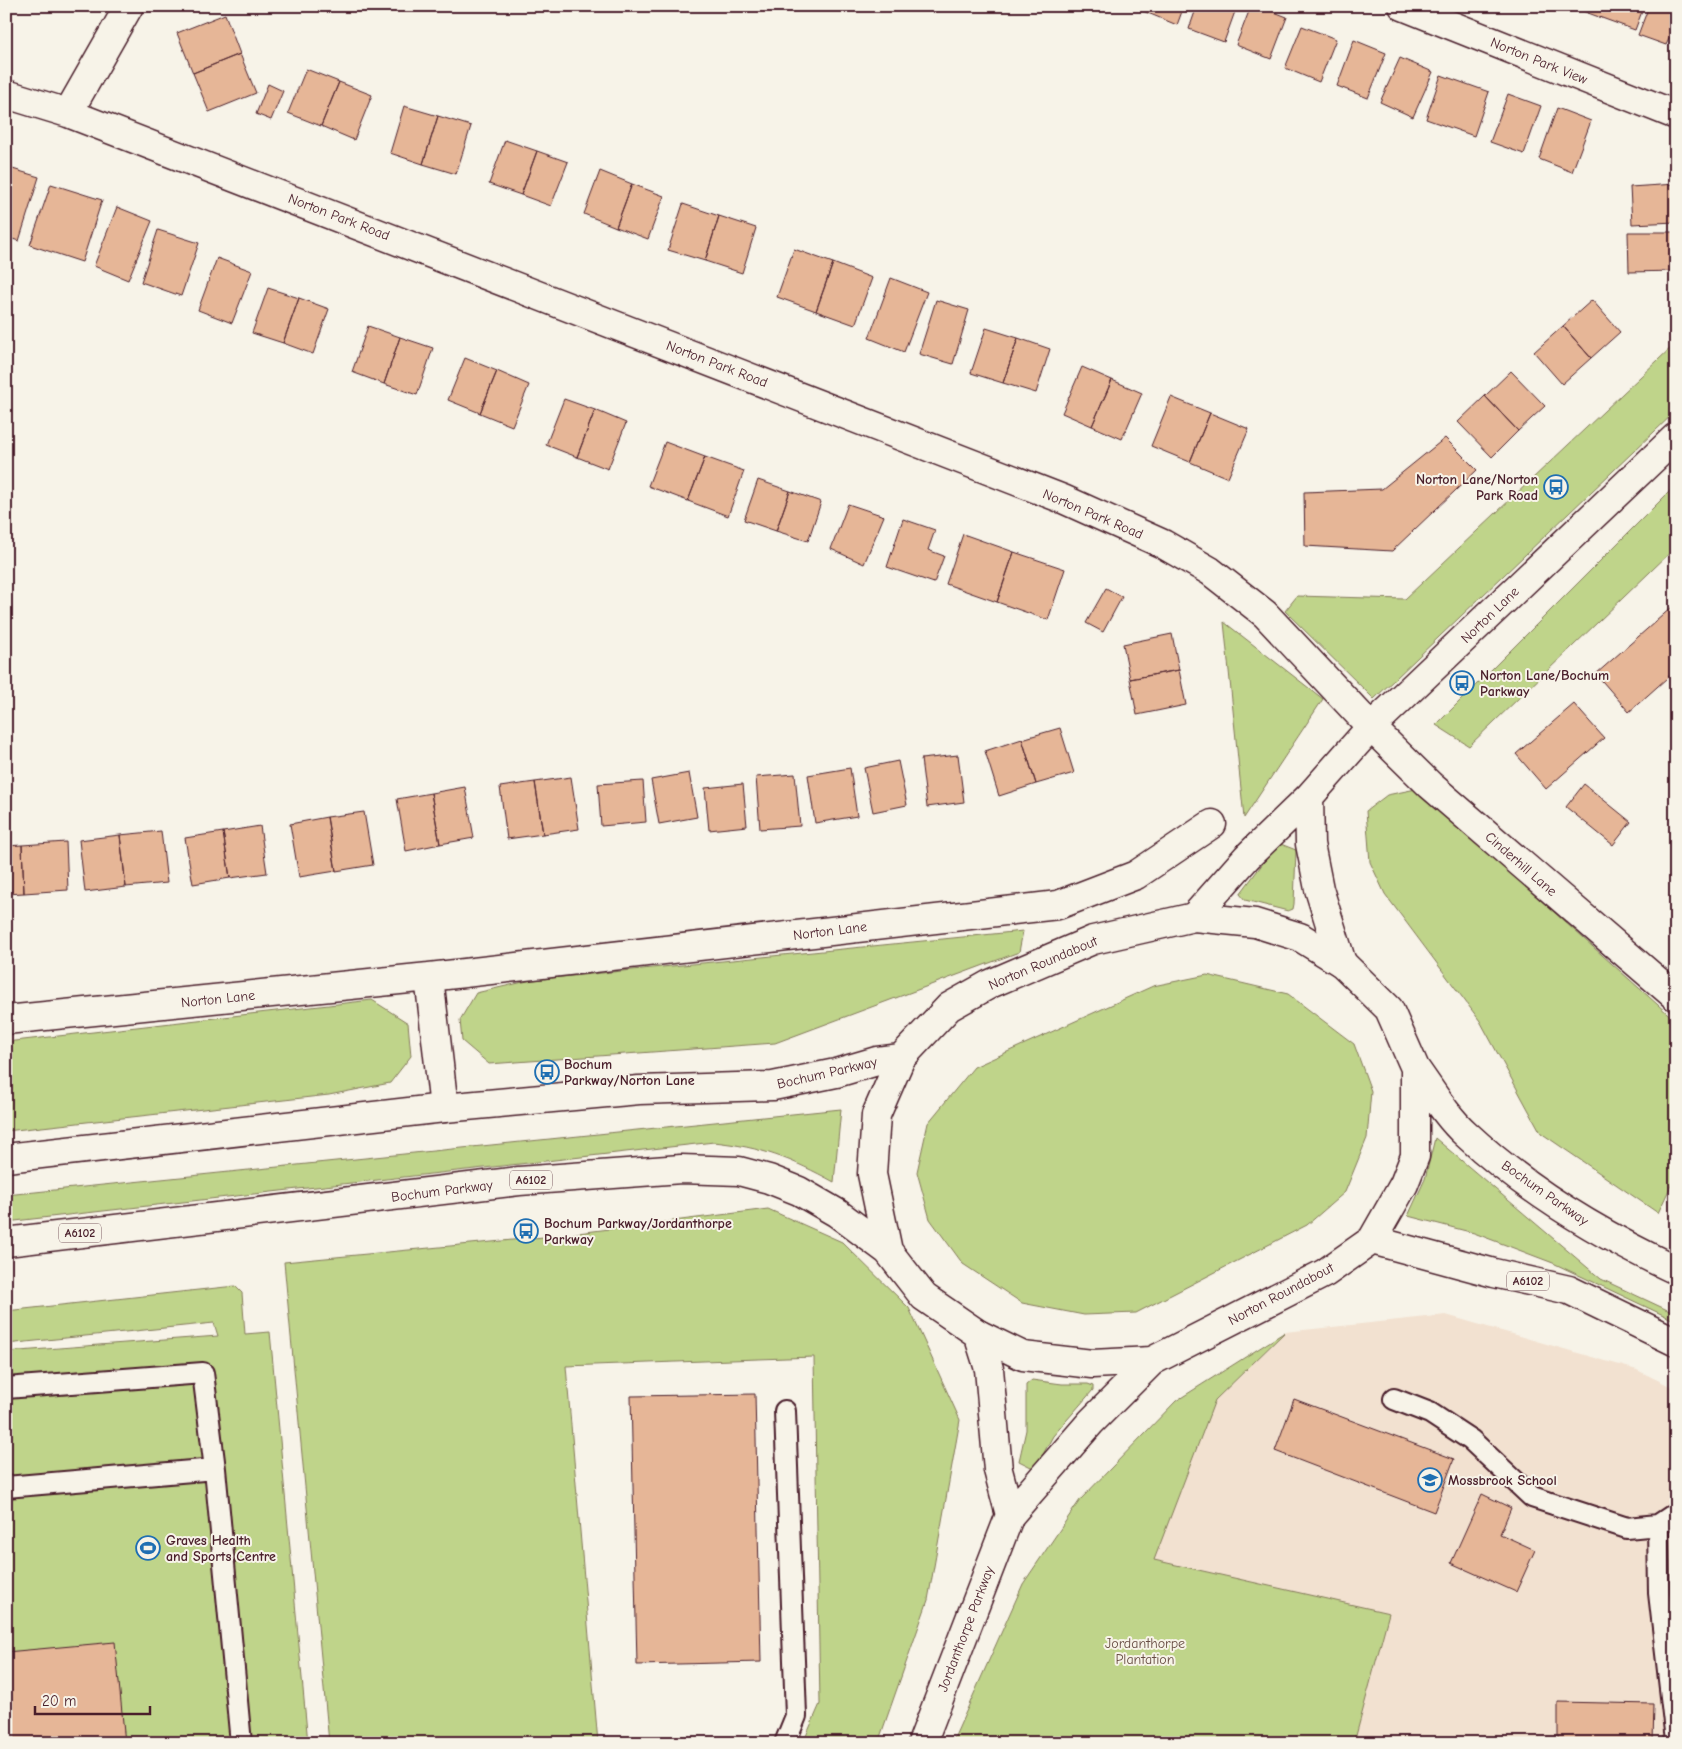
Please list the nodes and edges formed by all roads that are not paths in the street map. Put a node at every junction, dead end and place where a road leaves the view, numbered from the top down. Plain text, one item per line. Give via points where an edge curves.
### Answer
1 (130, 6) edge
2 (1403, 6) edge
3 (6, 94) edge
4 (68, 113) junction
5 (1676, 115) edge
6 (1676, 437) edge
7 (1371, 727) junction
8 (1309, 797) junction
9 (1212, 824) dead end
10 (1194, 917) junction
11 (1342, 963) junction
12 (429, 978) junction
13 (1676, 997) edge
14 (6, 1020) edge
15 (901, 1058) junction
16 (1414, 1068) junction
17 (444, 1108) junction
18 (6, 1158) edge
19 (1372, 1240) junction
20 (6, 1242) edge
21 (888, 1251) junction
22 (1676, 1270) edge
23 (978, 1334) junction
24 (1676, 1342) edge
25 (1152, 1361) junction
26 (6, 1388) edge
27 (1394, 1399) dead end
28 (785, 1411) dead end
29 (215, 1469) junction
30 (6, 1487) edge
31 (1676, 1513) edge
32 (1010, 1515) junction
33 (1658, 1525) junction
34 (1676, 1740) edge
35 (241, 1743) edge
36 (785, 1743) edge
37 (922, 1743) edge

1 - 4 main road
2 - 5 main road, Norton Park View
3 - 4 main road, Norton Park Road
4 - 7 main road, Norton Park Road via 1063,500 1163,544 1210,571 1265,614
6 - 7 main road, Norton Lane
7 - 8 main road, Norton Lane
7 - 13 main road, Cinderhill Lane via 1430,785
8 - 10 main road, Norton Lane via 1247,857
8 - 11 main road via 1310,844 1319,889
9 - 12 main road, Norton Lane via 1136,875 1058,905
10 - 11 main road, Norton Roundabout via 1255,923 1300,937
10 - 15 main road, Norton Roundabout via 1093,940 990,984 949,1006
11 - 16 main road, Norton Roundabout via 1389,1009
12 - 14 main road, Norton Lane
12 - 17 main road
15 - 17 main road, Bochum Parkway via 773,1086 639,1090
15 - 21 main road, Norton Roundabout via 876,1115 872,1174
16 - 19 main road, Norton Roundabout via 1415,1156 1404,1184
16 - 22 main road, Bochum Parkway via 1464,1133 1520,1179 1593,1227
17 - 18 main road, Bochum Parkway
19 - 24 main road, A6102 via 1568,1290
19 - 25 main road, Norton Roundabout via 1325,1273
20 - 21 main road, Bochum Parkway / A6102 via 519,1182 681,1169 739,1171 770,1179 838,1213
21 - 23 main road, Norton Roundabout via 924,1297
23 - 25 main road, Norton Roundabout via 1023,1356 1092,1364
23 - 32 main road via 989,1369 998,1470
25 - 32 main road, Jordanthorpe Parkway via 1091,1422
26 - 29 lane via 203,1373
27 - 33 lane via 1430,1413 1470,1440 1532,1496 1627,1528
28 - 36 lane via 796,1716
29 - 30 lane
29 - 35 lane
31 - 33 lane
32 - 37 main road, Jordanthorpe Parkway
33 - 34 lane via 1659,1593

